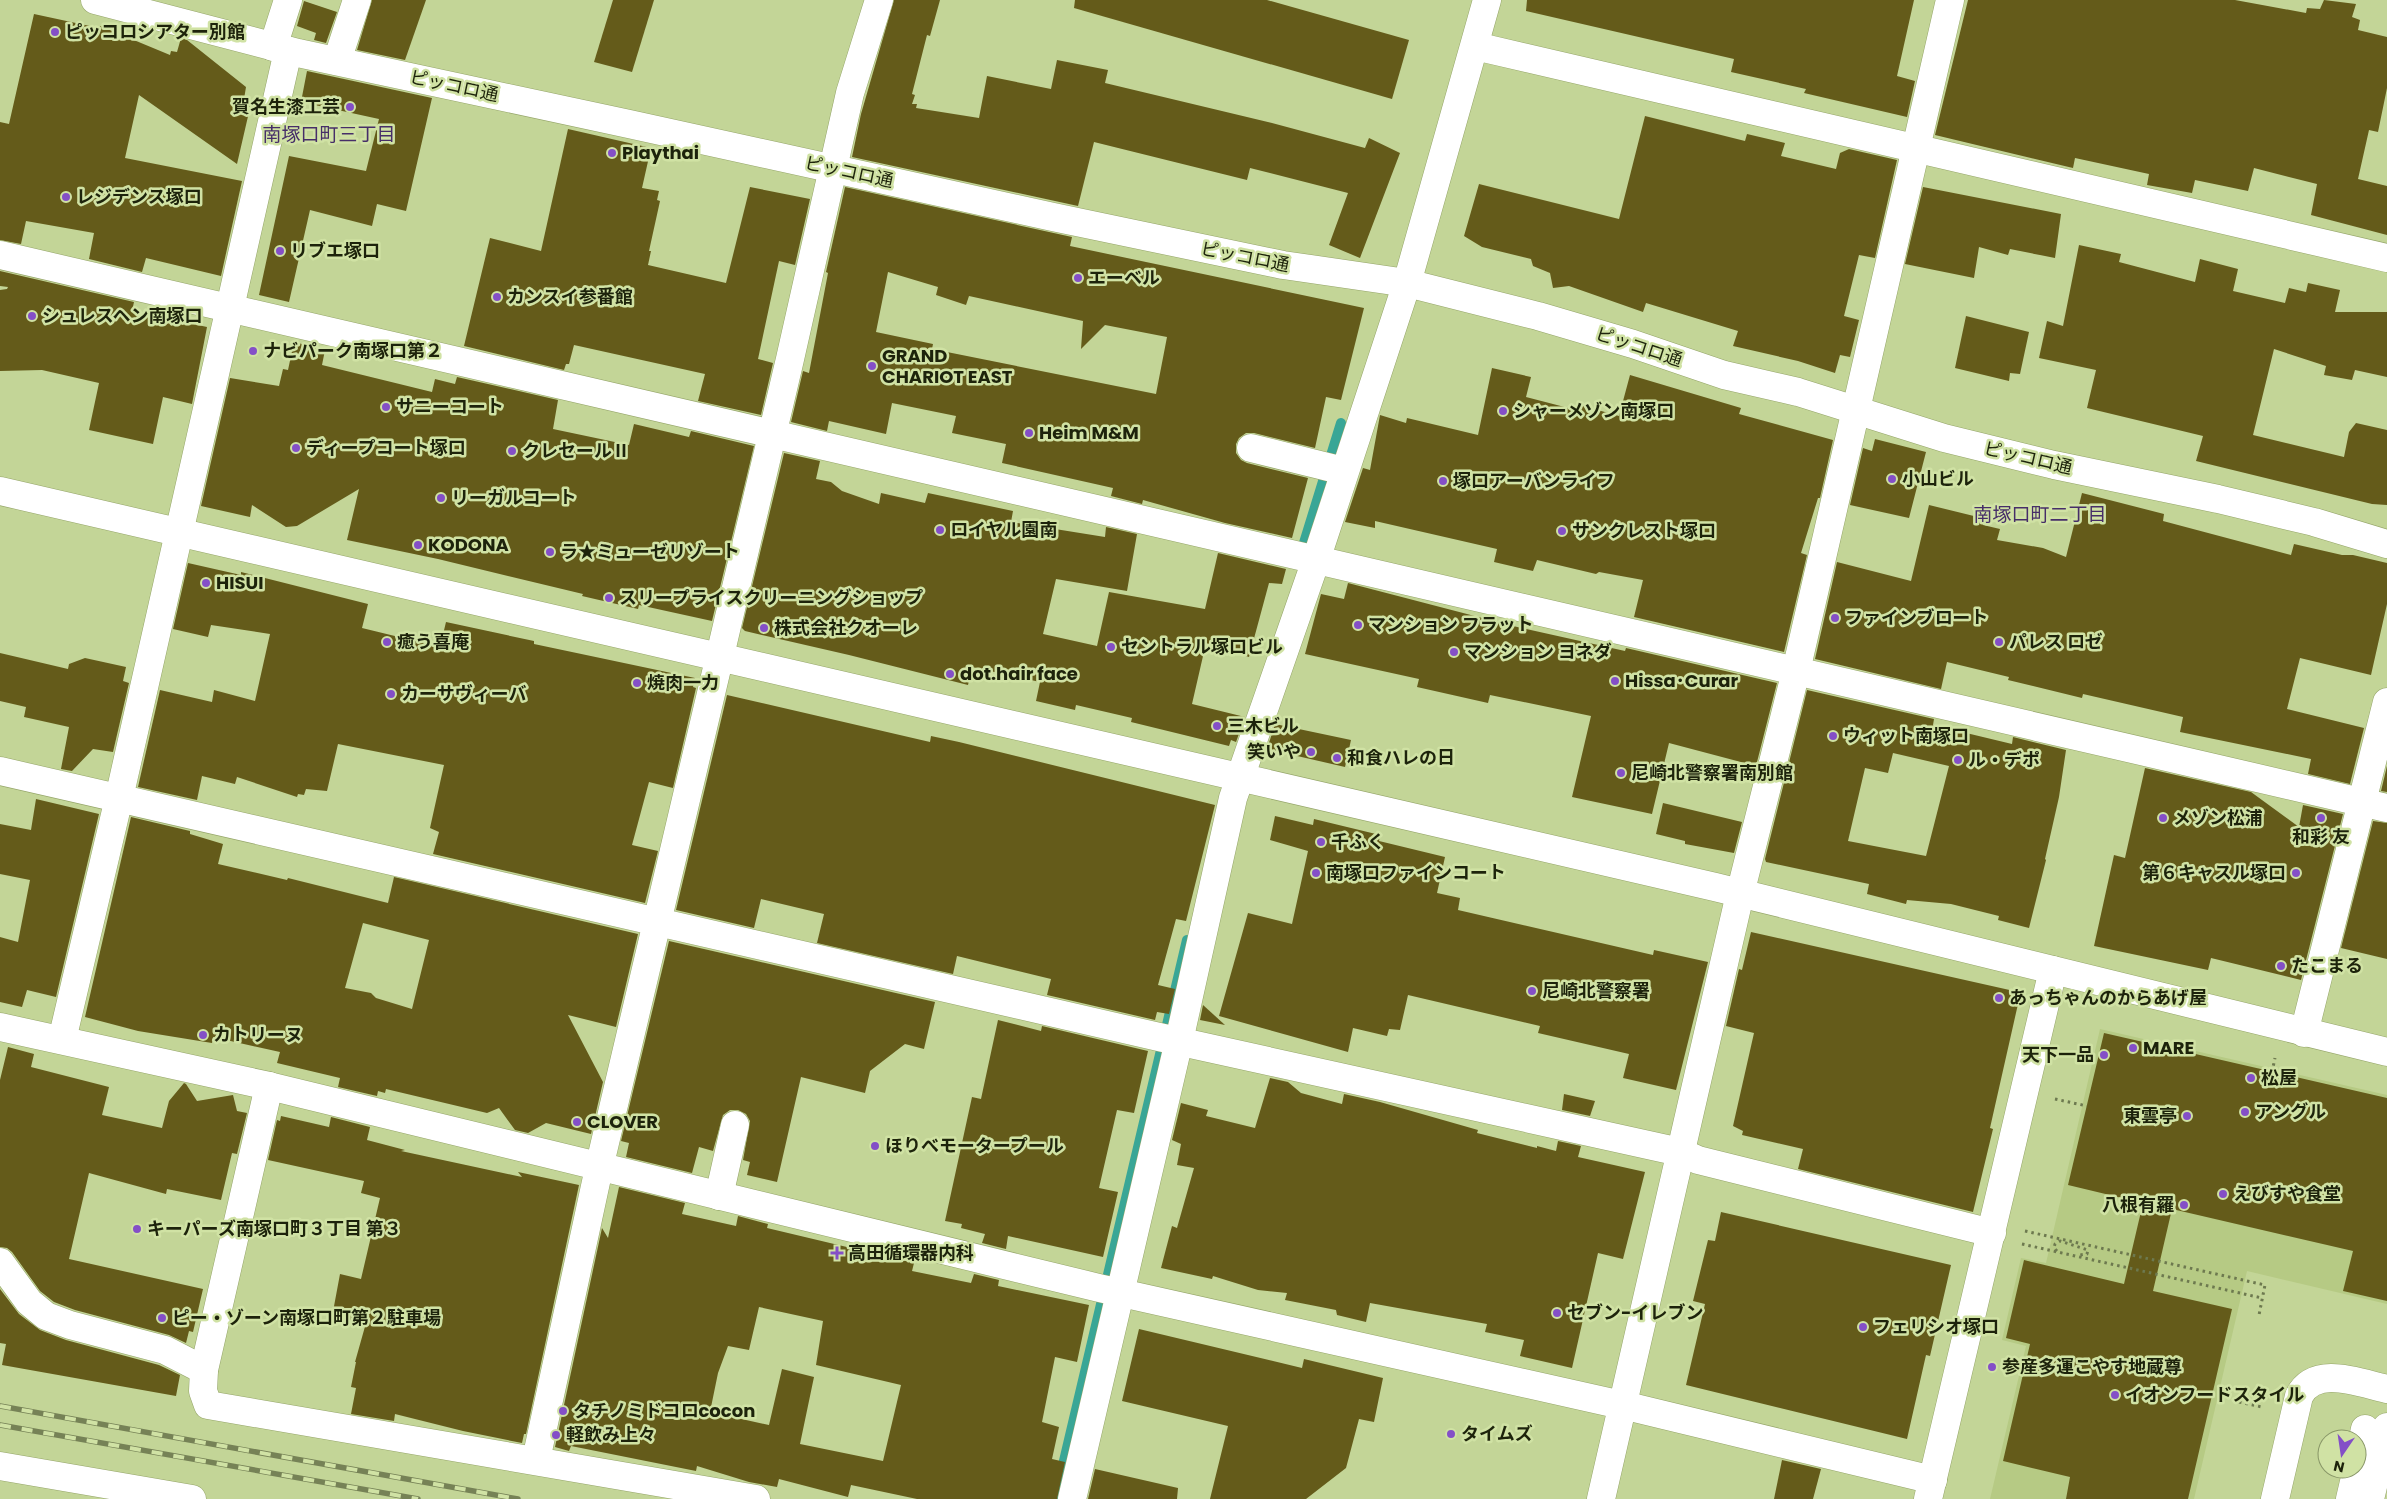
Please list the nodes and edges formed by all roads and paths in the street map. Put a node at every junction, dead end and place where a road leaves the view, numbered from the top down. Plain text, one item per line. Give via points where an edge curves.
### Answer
1 (95, 0) edge
2 (288, 0) edge
3 (357, 0) edge
4 (879, 0) edge
5 (1487, 0) edge
6 (1950, 0) edge
7 (1474, 46) junction
8 (280, 49) junction
9 (337, 61) junction
10 (1916, 148) junction
11 (833, 169) junction
12 (0, 255) edge
13 (2387, 258) edge
14 (1390, 281) junction
15 (230, 308) junction
16 (1856, 410) junction
17 (772, 433) junction
18 (1251, 448) dead end
19 (1333, 468) junction
20 (0, 491) edge
21 (179, 532) junction
22 (2387, 544) edge
23 (1316, 560) junction
24 (718, 656) junction
25 (1796, 671) junction
26 (2387, 702) edge
27 (0, 771) edge
28 (1240, 776) junction
29 (119, 798) junction
30 (2375, 805) edge
31 (1740, 894) junction
32 (658, 920) junction
33 (2053, 970) junction
34 (0, 1027) edge
35 (2304, 1033) junction
36 (1169, 1039) junction
37 (62, 1040) junction
38 (2387, 1052) edge
39 (2275, 1058) dead end
40 (2272, 1072) dead end
41 (269, 1086) junction
42 (2055, 1098) dead end
43 (2087, 1106) dead end
44 (735, 1125) dead end
45 (1680, 1152) junction
46 (599, 1168) junction
47 (719, 1196) junction
48 (2025, 1231) dead end
49 (1992, 1234) junction
50 (2022, 1244) dead end
51 (2053, 1251) junction
52 (2090, 1261) dead end
53 (0, 1262) edge
54 (1110, 1290) junction
55 (2262, 1298) junction
56 (2259, 1315) dead end
57 (204, 1370) junction
58 (2387, 1389) edge
59 (2264, 1399) dead end
60 (2239, 1402) dead end
61 (1622, 1405) junction
62 (2376, 1428) edge
63 (2367, 1447) edge
64 (536, 1460) junction
65 (0, 1466) edge
66 (2355, 1479) edge
67 (1931, 1490) edge
68 (192, 1499) edge
69 (756, 1499) edge
70 (1072, 1499) edge
71 (1601, 1499) edge
72 (2275, 1499) edge
73 (2350, 1499) edge
74 (2370, 1499) edge

1 - 8 street, ピッコロ通
2 - 8 street
3 - 9 street
4 - 11 street via 850,93
5 - 7 street
6 - 10 street
7 - 10 street
7 - 14 street
8 - 9 street, ピッコロ通
8 - 15 street
9 - 11 street, ピッコロ通
10 - 13 street
10 - 16 street
11 - 14 street, ピッコロ通 via 1283,265
11 - 17 street
12 - 15 street
14 - 16 street, ピッコロ通 via 1538,316 1724,375 1798,392
14 - 19 street
15 - 17 street
15 - 21 street
16 - 22 street, ピッコロ通 via 1944,438 2054,466 2218,499
16 - 25 street
17 - 23 street
17 - 24 street
18 - 19 street
19 - 23 street
20 - 21 street
21 - 24 street
21 - 29 street
23 - 25 street
23 - 28 street
24 - 28 street
24 - 32 street
25 - 30 street
25 - 31 street
26 - 30 street
27 - 29 street
28 - 31 street
28 - 36 street
29 - 32 street
29 - 37 street
30 - 35 street
31 - 33 street
31 - 45 street
32 - 36 street
32 - 46 street
33 - 35 street
33 - 49 street
34 - 37 street
35 - 38 street
36 - 45 street
36 - 54 street
37 - 41 street
39 - 40 path
41 - 46 street
41 - 57 street
42 - 43 path
44 - 47 street
45 - 49 street via 1698,1160
45 - 61 street
46 - 47 street
46 - 64 street
47 - 54 street
48 - 55 path via 2265,1285
49 - 67 street
50 - 51 path
51 - 52 path via 2061,1252 2084,1256 2088,1250 2060,1241 2054,1248 2058,1253
51 - 55 path
53 - 57 street via 29,1302 46,1316 165,1350
54 - 61 street
54 - 70 street
55 - 56 path
57 - 64 street via 203,1391 208,1405
58 - 72 street via 2337,1378 2318,1380 2304,1387
59 - 60 path via 2262,1407
61 - 67 street
61 - 71 street
62 - 63 street
62 - 74 street
64 - 69 street
65 - 68 street
66 - 73 street

